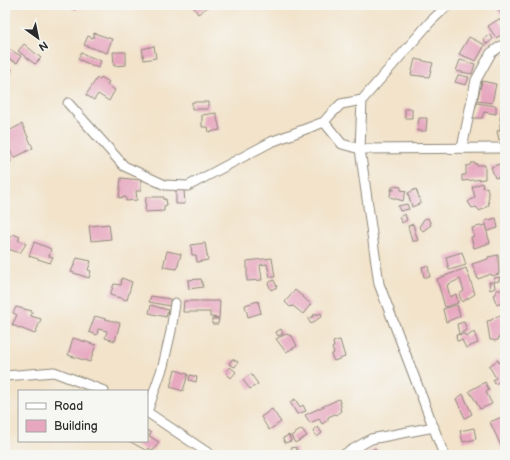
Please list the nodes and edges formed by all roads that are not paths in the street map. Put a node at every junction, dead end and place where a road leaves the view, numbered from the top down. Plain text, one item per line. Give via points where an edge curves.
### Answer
1 (448, 5) edge
2 (505, 46) edge
3 (362, 100) junction
4 (68, 103) dead end
5 (324, 122) junction
6 (462, 148) junction
7 (505, 148) edge
8 (360, 149) junction
9 (175, 303) dead end
10 (5, 376) edge
11 (101, 390) edge
12 (148, 409) edge
13 (148, 413) edge
14 (434, 427) junction
15 (211, 455) edge
16 (343, 455) edge
17 (444, 455) edge

1 - 3 street
2 - 6 street via 491,53 476,80
3 - 5 street via 341,104
3 - 8 street
4 - 5 street via 124,166 165,185 188,186 272,142
5 - 8 street via 342,144
6 - 7 street
6 - 8 street
8 - 14 street via 379,284
9 - 12 street via 163,366
10 - 11 street via 54,372
13 - 15 street
14 - 16 street via 372,439
14 - 17 street

